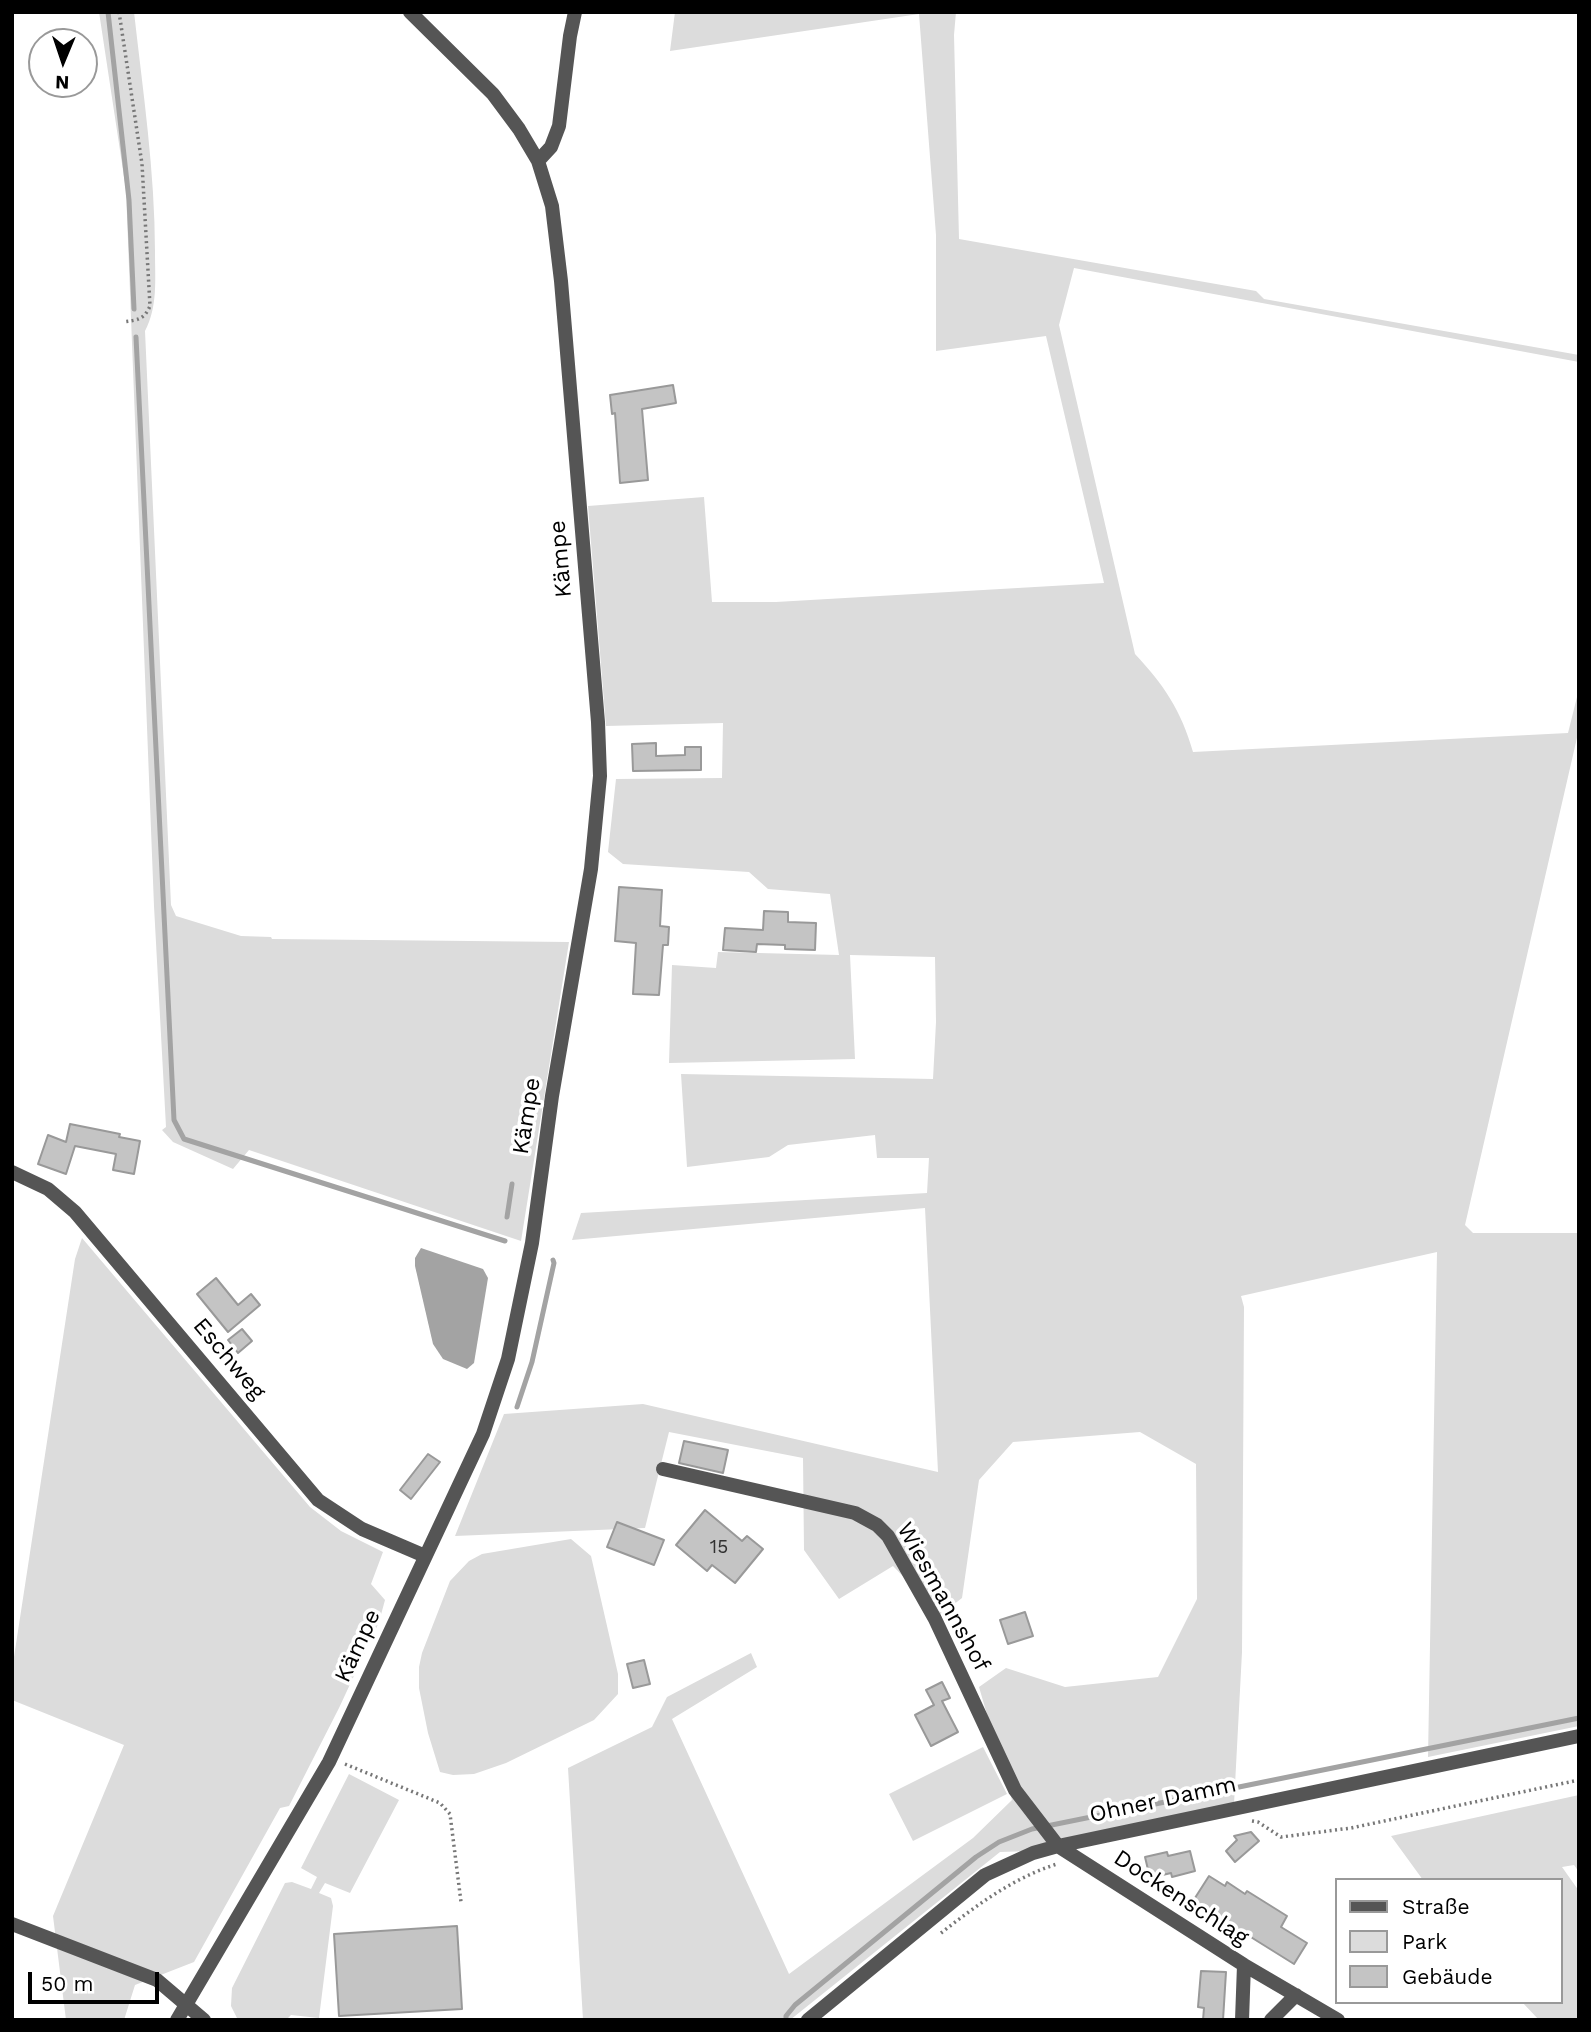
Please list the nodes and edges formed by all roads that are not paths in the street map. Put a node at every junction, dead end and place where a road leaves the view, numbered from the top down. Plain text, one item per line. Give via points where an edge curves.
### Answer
1 (410, 12) edge
2 (575, 12) edge
3 (538, 161) junction
4 (12, 1172) edge
5 (663, 1469) dead end
6 (425, 1556) junction
7 (1579, 1736) edge
8 (1058, 1846) junction
9 (12, 1924) edge
10 (1244, 1965) junction
11 (1296, 1995) junction
12 (186, 2004) junction
13 (177, 2020) edge
14 (204, 2020) edge
15 (808, 2020) edge
16 (1242, 2020) edge
17 (1271, 2020) edge
18 (1338, 2020) edge

1 - 3 street, Kämpe via 493,94
2 - 3 street via 559,126 551,147
3 - 6 street, Kämpe via 552,206 561,281 600,776 591,869 508,1359 484,1434
4 - 6 street, Eschweg via 48,1189 75,1212 318,1500 362,1529
5 - 8 street, Wiesmannshof via 855,1513 877,1525 888,1536 934,1619 1015,1790
6 - 12 street, Kämpe via 331,1758
7 - 8 street, Ohner Damm
8 - 10 street, Dockenschlag
8 - 15 street, Ohner Damm via 985,1875
9 - 12 street via 157,1980
10 - 11 street, Dockenschlag
10 - 16 street, Dockenschlag
11 - 17 street
11 - 18 street, Dockenschlag
12 - 13 street, Kämpe
12 - 14 street

